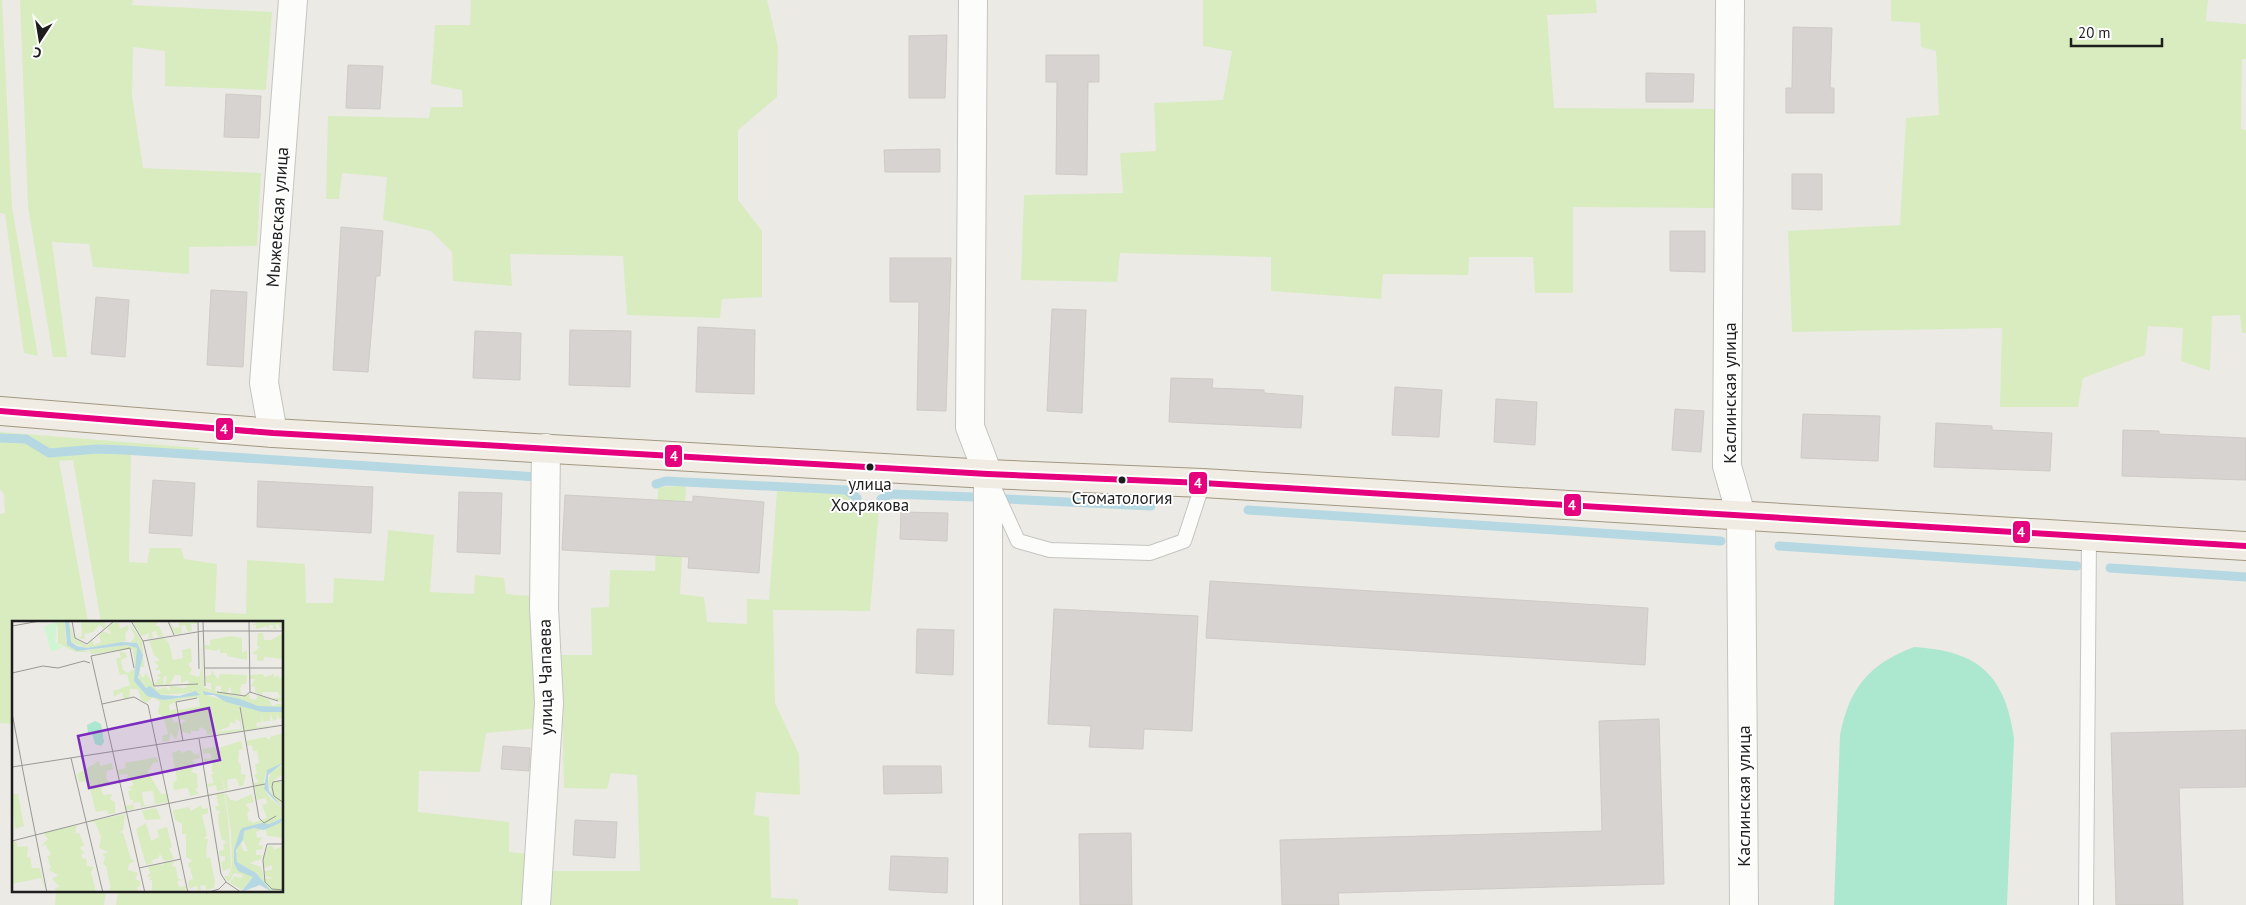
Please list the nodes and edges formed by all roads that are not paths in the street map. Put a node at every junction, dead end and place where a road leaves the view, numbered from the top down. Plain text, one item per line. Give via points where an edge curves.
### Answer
1 (293, 0) edge
2 (973, 0) edge
3 (1730, 0) edge
4 (0, 411) edge
5 (273, 433) junction
6 (546, 448) junction
7 (988, 474) junction
8 (1203, 483) junction
9 (1741, 515) junction
10 (2089, 538) junction
11 (2246, 546) edge
12 (536, 905) edge
13 (988, 905) edge
14 (1744, 905) edge
15 (2086, 905) edge

1 - 5 street, Мыжевская улица via 264,383
2 - 7 street via 970,427
3 - 9 street, Каслинская улица via 1727,466
4 - 5 main road
5 - 6 main road
6 - 7 main road
6 - 12 street, улица Чапаева via 544,608 549,703
7 - 8 main road
7 - 8 lane via 1018,541 1050,550 1150,554 1184,541
7 - 13 street
8 - 9 main road
9 - 10 main road
9 - 14 street, Каслинская улица
10 - 11 main road
10 - 15 lane

